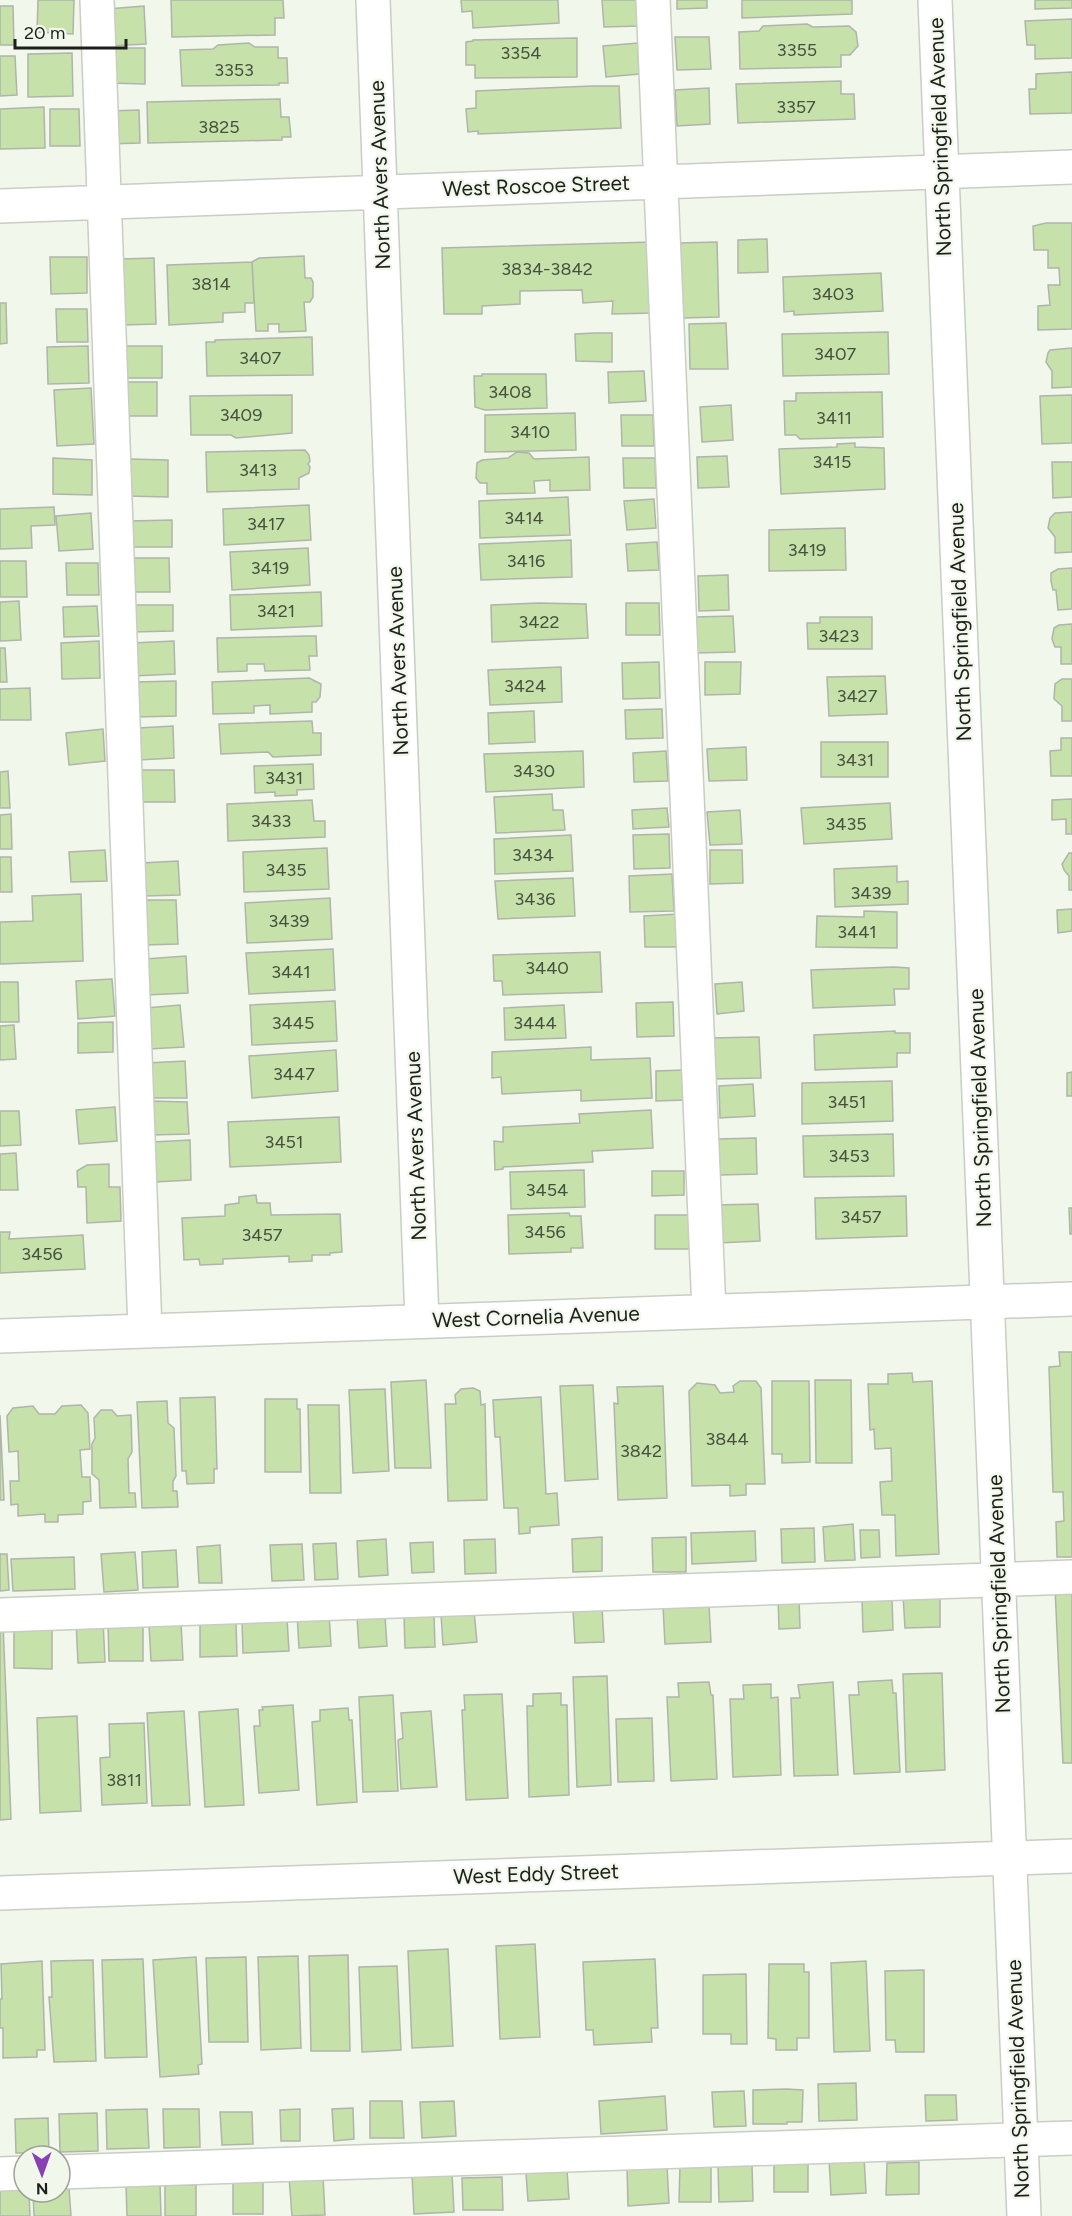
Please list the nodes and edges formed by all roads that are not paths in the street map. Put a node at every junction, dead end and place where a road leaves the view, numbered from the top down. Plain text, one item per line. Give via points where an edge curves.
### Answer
1 (97, 0) edge
2 (374, 0) edge
3 (654, 0) edge
4 (935, 0) edge
5 (1072, 167) edge
6 (942, 171) junction
7 (661, 181) junction
8 (381, 192) junction
9 (104, 202) junction
10 (0, 206) edge
11 (1072, 1299) edge
12 (987, 1302) junction
13 (709, 1311) junction
14 (423, 1322) junction
15 (145, 1331) junction
16 (0, 1336) edge
17 (1072, 1577) edge
18 (999, 1580) junction
19 (0, 1615) edge
20 (1072, 1856) edge
21 (1009, 1858) junction
22 (0, 1893) edge
23 (1072, 2138) edge
24 (1021, 2140) junction
25 (72, 2172) edge
26 (1024, 2216) edge

1 - 9 street
2 - 8 street, North Avers Avenue
3 - 7 street
4 - 6 street, North Springfield Avenue
5 - 6 street, West Roscoe Street
6 - 7 street, West Roscoe Street
6 - 12 street, North Springfield Avenue
7 - 8 street, West Roscoe Street
7 - 13 street
8 - 9 street, West Roscoe Street
8 - 14 street, North Avers Avenue
9 - 10 street, West Roscoe Street
9 - 15 street
11 - 12 street, West Cornelia Avenue
12 - 13 street, West Cornelia Avenue
12 - 18 street, North Springfield Avenue
13 - 14 street, West Cornelia Avenue
14 - 15 street, West Cornelia Avenue
15 - 16 street, West Cornelia Avenue
17 - 18 street
18 - 19 street
18 - 21 street, North Springfield Avenue
20 - 21 street, West Eddy Street
21 - 22 street, West Eddy Street
21 - 24 street, North Springfield Avenue
23 - 24 street
24 - 25 street
24 - 26 street, North Springfield Avenue

